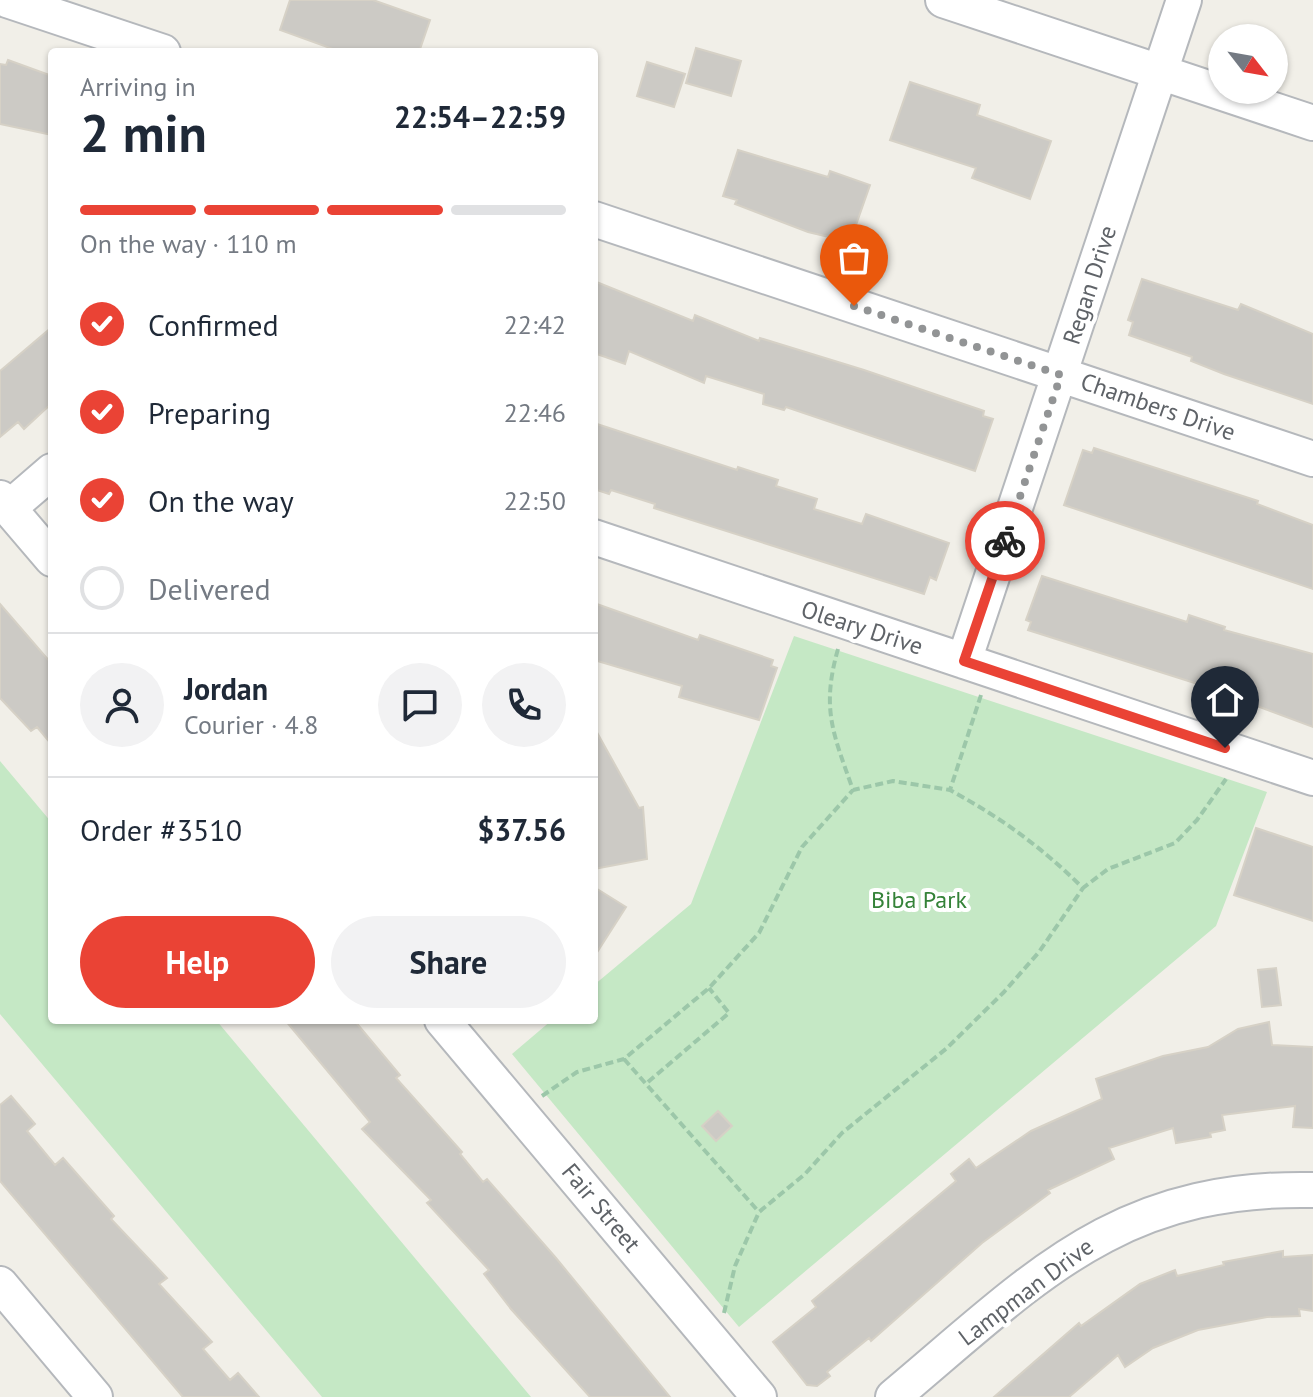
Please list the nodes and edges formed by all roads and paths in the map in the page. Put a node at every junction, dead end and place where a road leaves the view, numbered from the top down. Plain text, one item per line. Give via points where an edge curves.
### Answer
1 (7, 0) edge
2 (943, 0) edge
3 (1184, 0) edge
4 (151, 48) edge
5 (1161, 72) junction
6 (1313, 123) edge
7 (598, 220) edge
8 (1061, 375) junction
9 (1313, 459) edge
10 (48, 474) edge
11 (4, 503) edge
12 (598, 538) edge
13 (48, 554) edge
14 (839, 647) dead end
15 (964, 661) junction
16 (981, 695) dead end
17 (1227, 777) dead end
18 (1313, 778) edge
19 (853, 790) junction
20 (950, 790) junction
21 (1083, 888) junction
22 (709, 988) junction
23 (445, 1024) edge
24 (624, 1059) junction
25 (648, 1082) junction
26 (539, 1098) dead end
27 (1313, 1190) edge
28 (759, 1212) junction
29 (0, 1284) edge
30 (724, 1315) dead end
31 (95, 1397) edge
32 (759, 1397) edge
33 (893, 1397) edge

1 - 4 street
2 - 5 street
3 - 5 street, Regan Drive
5 - 6 street
5 - 8 street, Regan Drive
7 - 8 street, Chambers Drive
8 - 9 street, Chambers Drive
8 - 15 street, Regan Drive
10 - 11 street
11 - 13 street
12 - 15 street, Oleary Drive
14 - 19 path via 828,685 831,725
15 - 18 street, Oleary Drive
16 - 20 path
17 - 21 path via 1175,843 1108,869
19 - 20 path via 893,781
19 - 22 path via 802,847 759,933
20 - 21 path via 1005,819
21 - 28 path via 1004,992
22 - 24 path
22 - 25 path via 729,1013
23 - 32 street, Fair Street
24 - 25 path
24 - 26 path via 577,1072
25 - 28 path
27 - 33 street, Lampman Drive via 1263,1189 1201,1198 1165,1207 1090,1240 1021,1289
28 - 30 path via 735,1266
29 - 31 street

